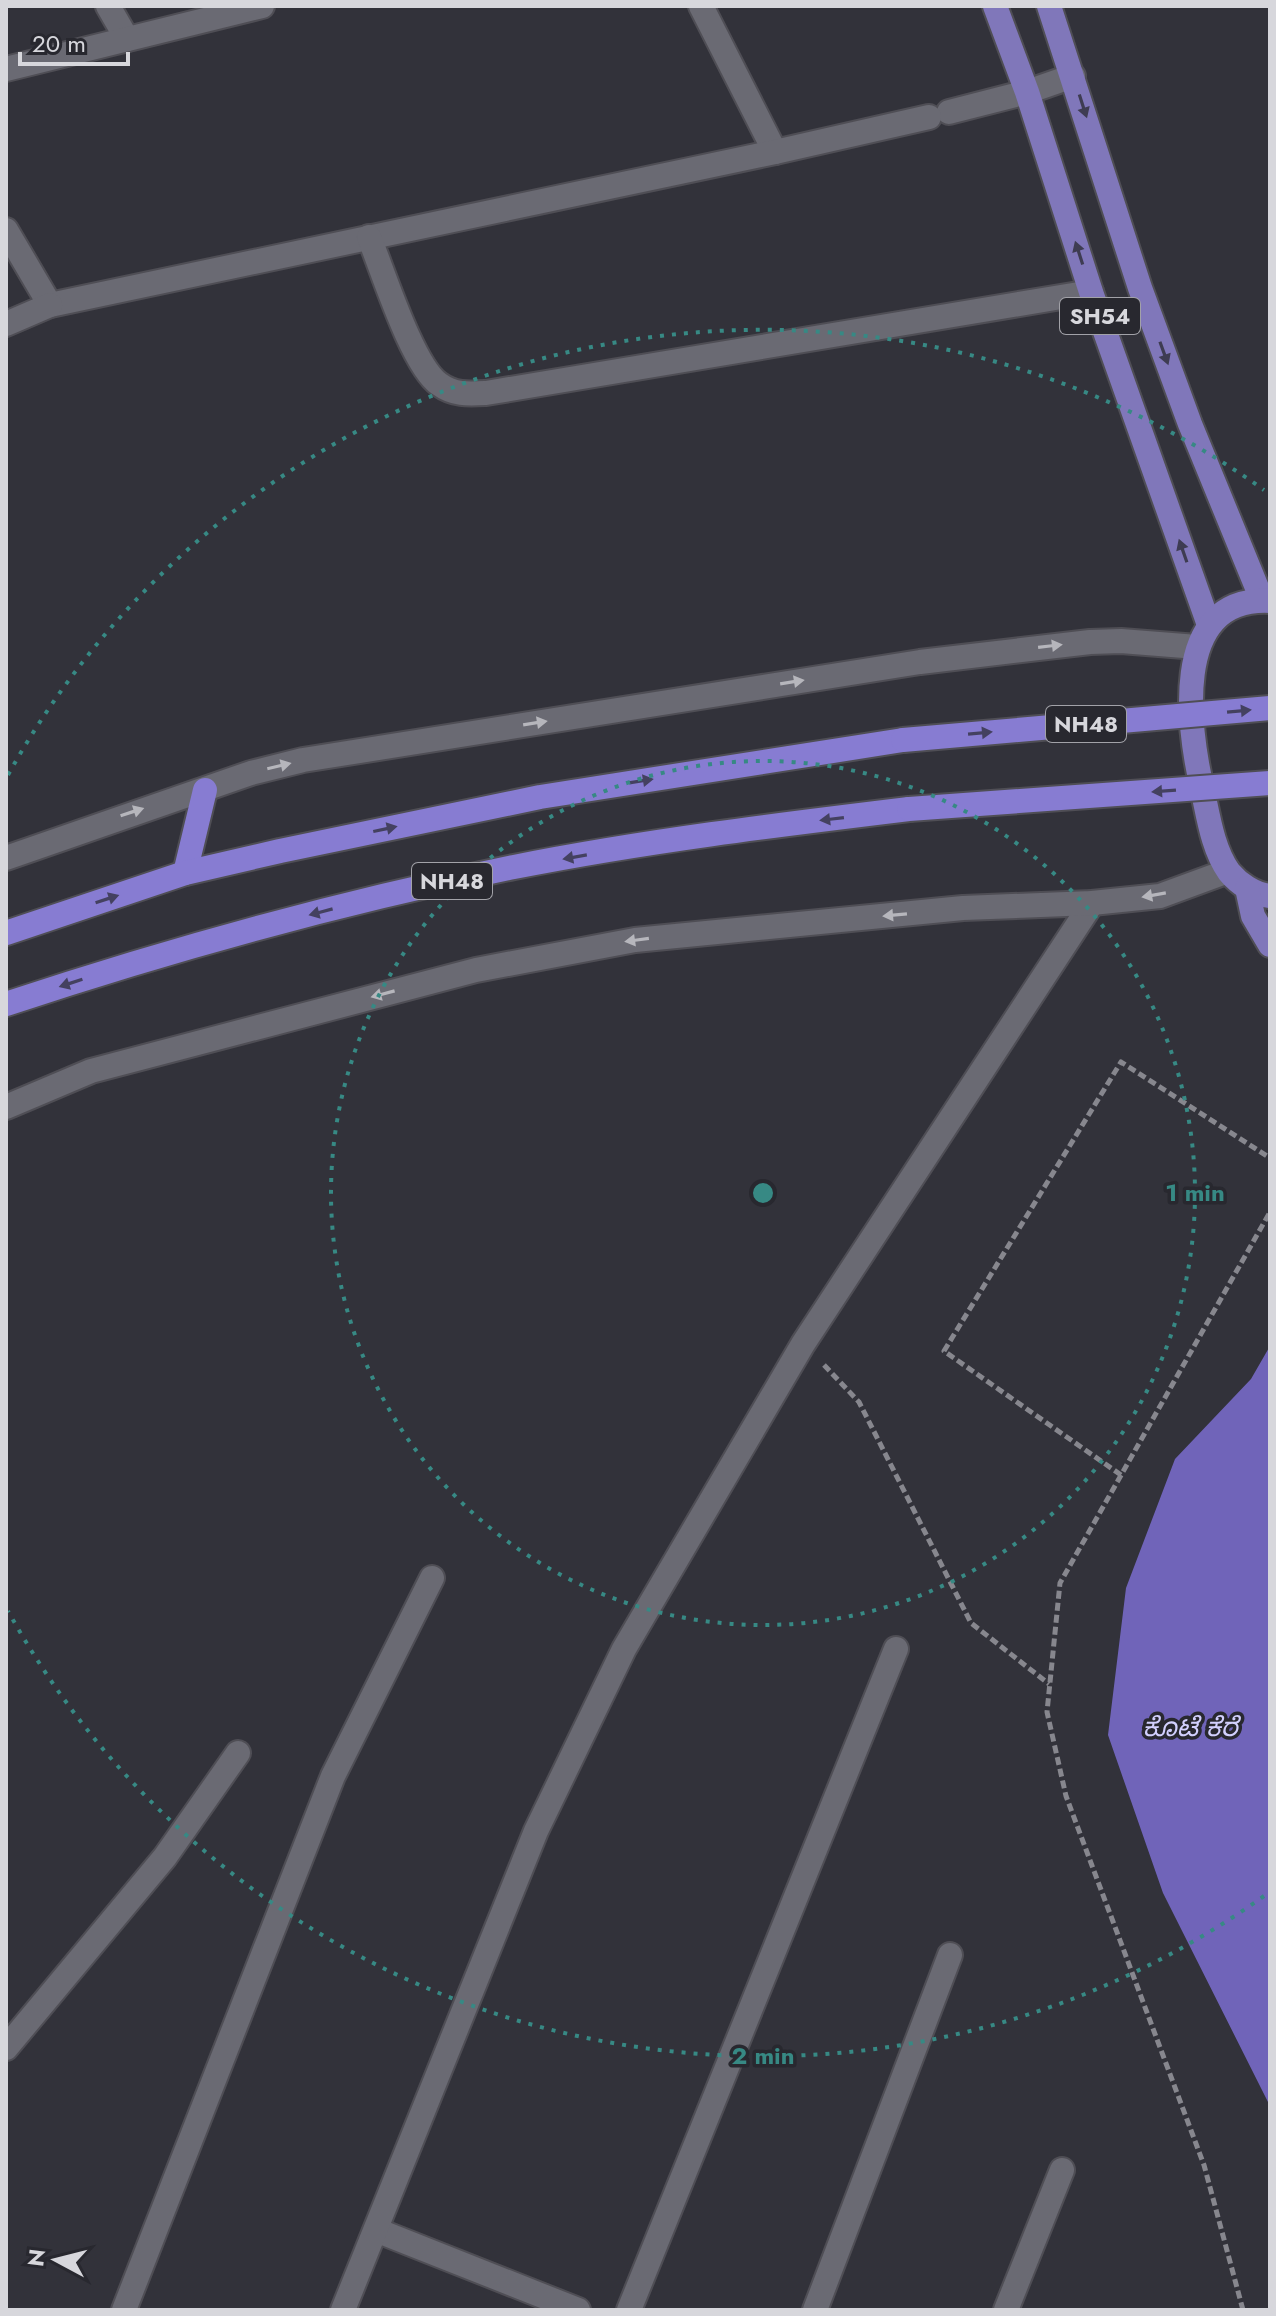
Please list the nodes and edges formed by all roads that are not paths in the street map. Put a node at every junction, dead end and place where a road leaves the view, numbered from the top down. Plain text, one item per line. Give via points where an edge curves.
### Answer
1 (108, 6) edge
2 (262, 6) edge
3 (701, 6) edge
4 (995, 6) edge
5 (1049, 6) edge
6 (127, 39) junction
7 (6, 69) edge
8 (1073, 76) junction
9 (1027, 92) junction
10 (775, 152) junction
11 (6, 230) edge
12 (369, 237) junction
13 (1091, 292) junction
14 (50, 305) junction
15 (6, 324) edge
16 (1266, 600) edge
17 (1209, 625) junction
18 (1197, 647) junction
19 (1270, 708) edge
20 (1270, 783) edge
21 (205, 790) junction
22 (6, 858) edge
23 (1228, 871) junction
24 (185, 873) junction
25 (1258, 892) edge
26 (1092, 903) junction
27 (6, 933) edge
28 (1270, 945) edge
29 (6, 1004) edge
30 (6, 1107) edge
31 (432, 1578) dead end
32 (896, 1649) dead end
33 (238, 1753) dead end
34 (950, 1955) dead end
35 (6, 2048) edge
36 (1062, 2170) dead end
37 (376, 2230) junction
38 (124, 2310) edge
39 (343, 2310) edge
40 (578, 2310) edge
41 (629, 2310) edge
42 (815, 2310) edge
43 (1006, 2310) edge

1 - 6 street
2 - 6 street
3 - 10 street
4 - 9 main road, SH54
5 - 8 main road, SH54
6 - 7 street
8 - 9 street
8 -> 16 main road, SH54 via 1140,288 1190,424
9 - 10 street
13 -> 9 main road, SH54
10 - 12 street
11 - 14 street
12 - 13 street via 419,362 438,383 460,395
12 - 14 street
17 -> 13 main road, SH54
14 - 15 street
16 - 17 main road via 1221,613
17 - 18 main road
21 -> 18 street via 317,758 920,662 1090,642
18 - 23 main road via 1190,706 1197,766 1213,838
24 -> 19 highway, NH48, bridge via 540,797 903,740
20 -> 29 highway, NH48, bridge via 909,809 700,835 515,867 131,963
22 -> 21 street
21 - 24 highway
23 - 25 main road
23 -> 26 street via 1160,896
27 -> 24 highway, NH48
25 - 28 main road via 1253,916
26 -> 30 street via 963,908 577,950 476,970 91,1071
26 - 37 street via 803,1344 624,1649 536,1831
31 - 38 street via 333,1776
32 - 41 street
33 - 35 street via 165,1857
34 - 42 street
36 - 43 street
37 - 39 street
37 - 40 street

